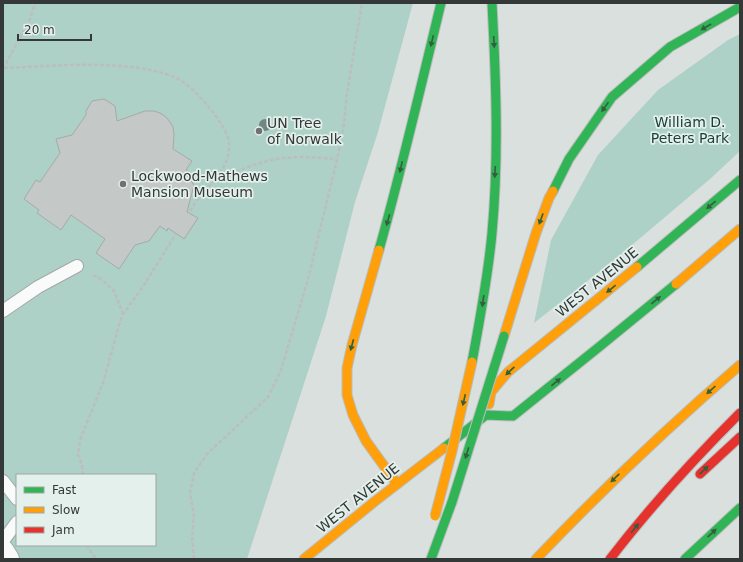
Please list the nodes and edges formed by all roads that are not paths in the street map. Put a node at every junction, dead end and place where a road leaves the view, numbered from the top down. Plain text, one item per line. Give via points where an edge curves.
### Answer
1 (441, 3) edge
2 (492, 3) edge
3 (740, 7) edge
4 (740, 180) edge
5 (740, 230) edge
6 (77, 266) road end
7 (3, 311) edge
8 (740, 365) edge
9 (740, 413) edge
10 (486, 415) junction
11 (740, 437) edge
12 (3, 481) edge
13 (691, 482) dead end
14 (397, 484) junction
15 (16, 498) edge
16 (740, 508) edge
17 (434, 519) dead end
18 (16, 523) edge
19 (640, 536) dead end
20 (3, 541) edge
21 (427, 545) dead end
22 (3, 551) edge
23 (8, 559) edge
24 (304, 559) edge
25 (423, 559) edge
26 (431, 559) edge
27 (536, 559) edge
28 (610, 559) edge
29 (619, 559) edge
30 (685, 559) edge

1 -> 14 main road via 398,182 347,368 347,395 353,415 366,441
2 -> 17 main road, bridge via 496,78 492,234 472,362
3 -> 26 main road, bridge via 670,48 612,97 569,159 549,198 536,233 452,502
4 -> 10 main road, WEST AVENUE via 508,372 491,392
10 -> 5 main road via 513,416
6 - 7 lane
8 -> 27 main road via 642,451
28 -> 9 main road via 686,468
10 - 14 main road, WEST AVENUE
13 -> 11 main road
12 - 15 lane
14 - 24 main road, WEST AVENUE
30 -> 16 main road
18 - 20 lane
19 - 29 main road
21 - 25 main road
22 - 23 street

